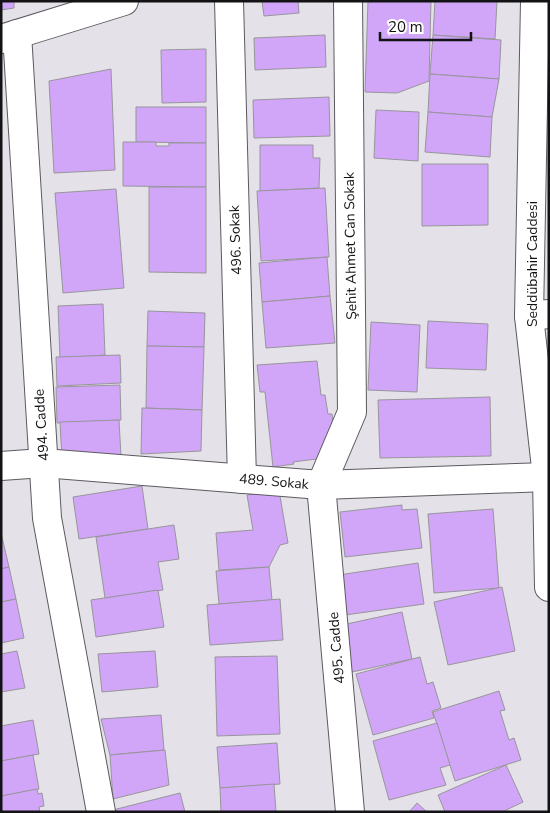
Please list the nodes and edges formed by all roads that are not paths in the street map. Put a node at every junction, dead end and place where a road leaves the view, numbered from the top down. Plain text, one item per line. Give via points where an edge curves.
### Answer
1 (124, 1) edge
2 (229, 1) edge
3 (348, 1) edge
4 (535, 1) edge
5 (9, 37) edge
6 (539, 315) edge
7 (43, 463) junction
8 (1, 466) edge
9 (547, 477) junction
10 (242, 479) junction
11 (321, 485) junction
12 (549, 587) edge
13 (101, 812) edge
14 (350, 812) edge

1 - 5 street
2 - 10 street, 496. Sokak
3 - 11 street, Şehit Ahmet Can Sokak via 352,412
4 - 6 street, Seddübahir Caddesi
5 - 7 street, 494. Cadde
6 - 9 street, Seddübahir Caddesi
7 - 8 street, 489. Sokak
7 - 10 street, 489. Sokak
7 - 13 street, 494. Cadde via 47,518
9 - 11 street, 489. Sokak
9 - 12 street, Seddübahir Caddesi
10 - 11 street, 489. Sokak
11 - 14 street, 495. Cadde

